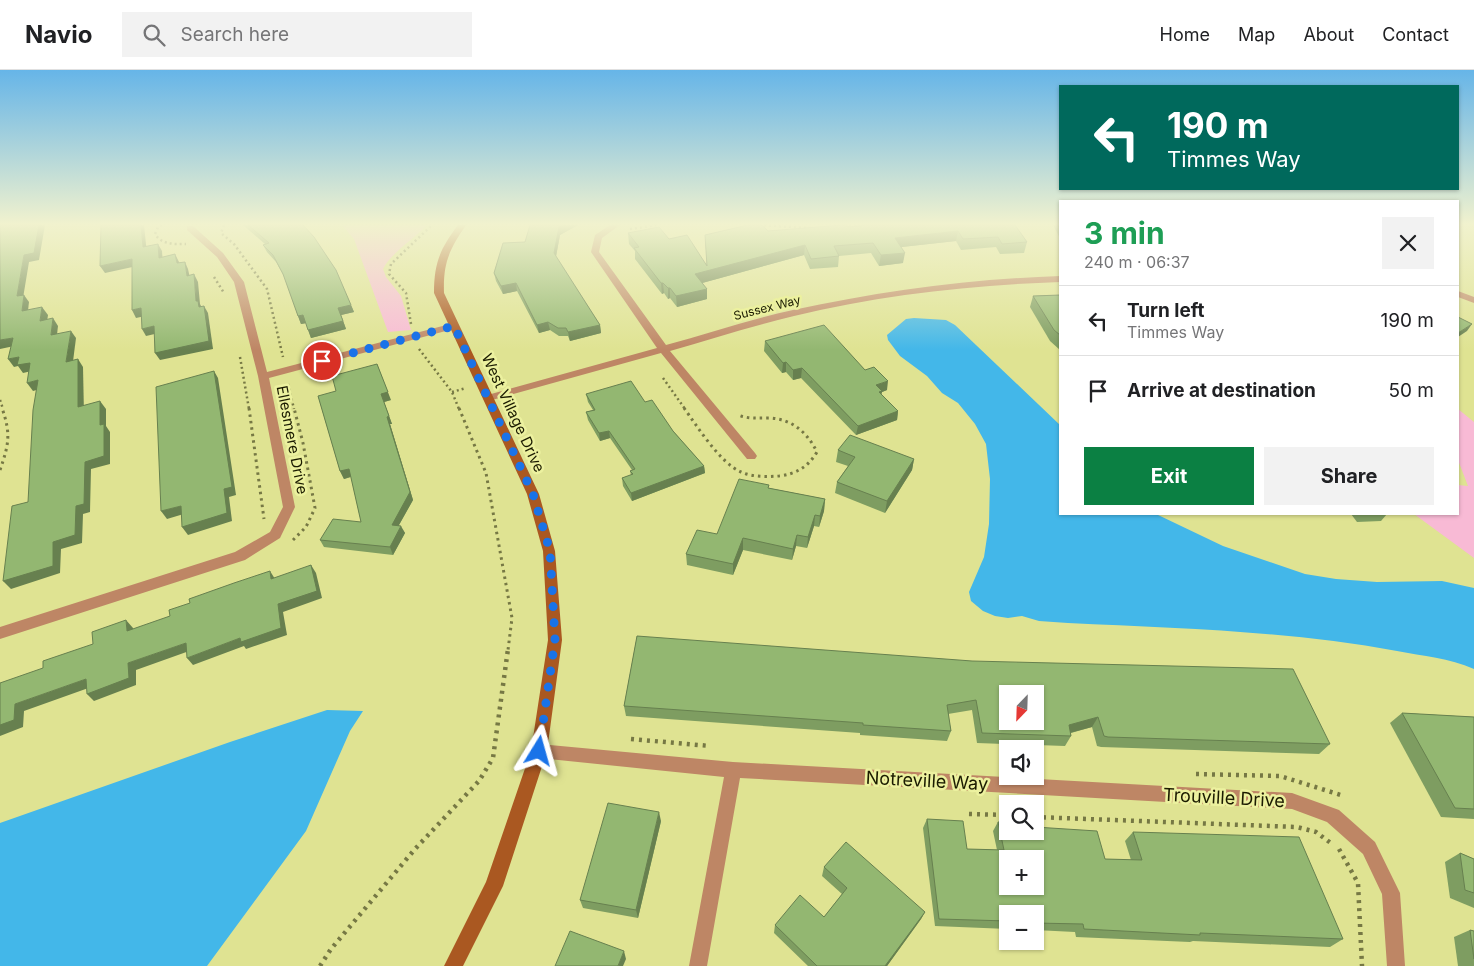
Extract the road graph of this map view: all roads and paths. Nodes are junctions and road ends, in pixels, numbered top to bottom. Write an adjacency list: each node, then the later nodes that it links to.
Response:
1 (228, 267): 16 (street, Ellesmere Drive)
2 (390, 267): 11 (path)
3 (438, 267): 10 (street, West Village Drive)
4 (605, 267): 12 (street)
5 (211, 270): 7 (path)
6 (1059, 279): 12 (street, Sussex Way)
7 (225, 294)
8 (1459, 294): 9 (street)
9 (1474, 300)
10 (454, 326): 11 (street); 17 (street, West Village Drive)
11 (410, 337): 15 (street); 30 (path)
12 (663, 349): 17 (street, Sussex Way); 19 (street)
13 (239, 355): 21 (path)
14 (283, 358): 15 (path)
15 (286, 370): 16 (street); 22 (path)
16 (263, 376): 23 (street, Ellesmere Drive)
17 (488, 398): 24 (street, West Village Drive)
18 (0, 400): 20 (path)
19 (751, 456)
20 (0, 470)
21 (261, 523)
22 (292, 541)
23 (0, 632)
24 (539, 751): 25 (street, Notreville Way); 31 (street, West Village Drive)
25 (733, 770): 26 (street, Notreville Way); 32 (street)
26 (1151, 793): 34 (street, Trouville Drive)
27 (969, 814): 28 (path)
28 (999, 816)
29 (1044, 817): 33 (path)
30 (320, 966)
31 (454, 966)
32 (698, 966)
33 (1362, 966)
34 (1396, 966)

